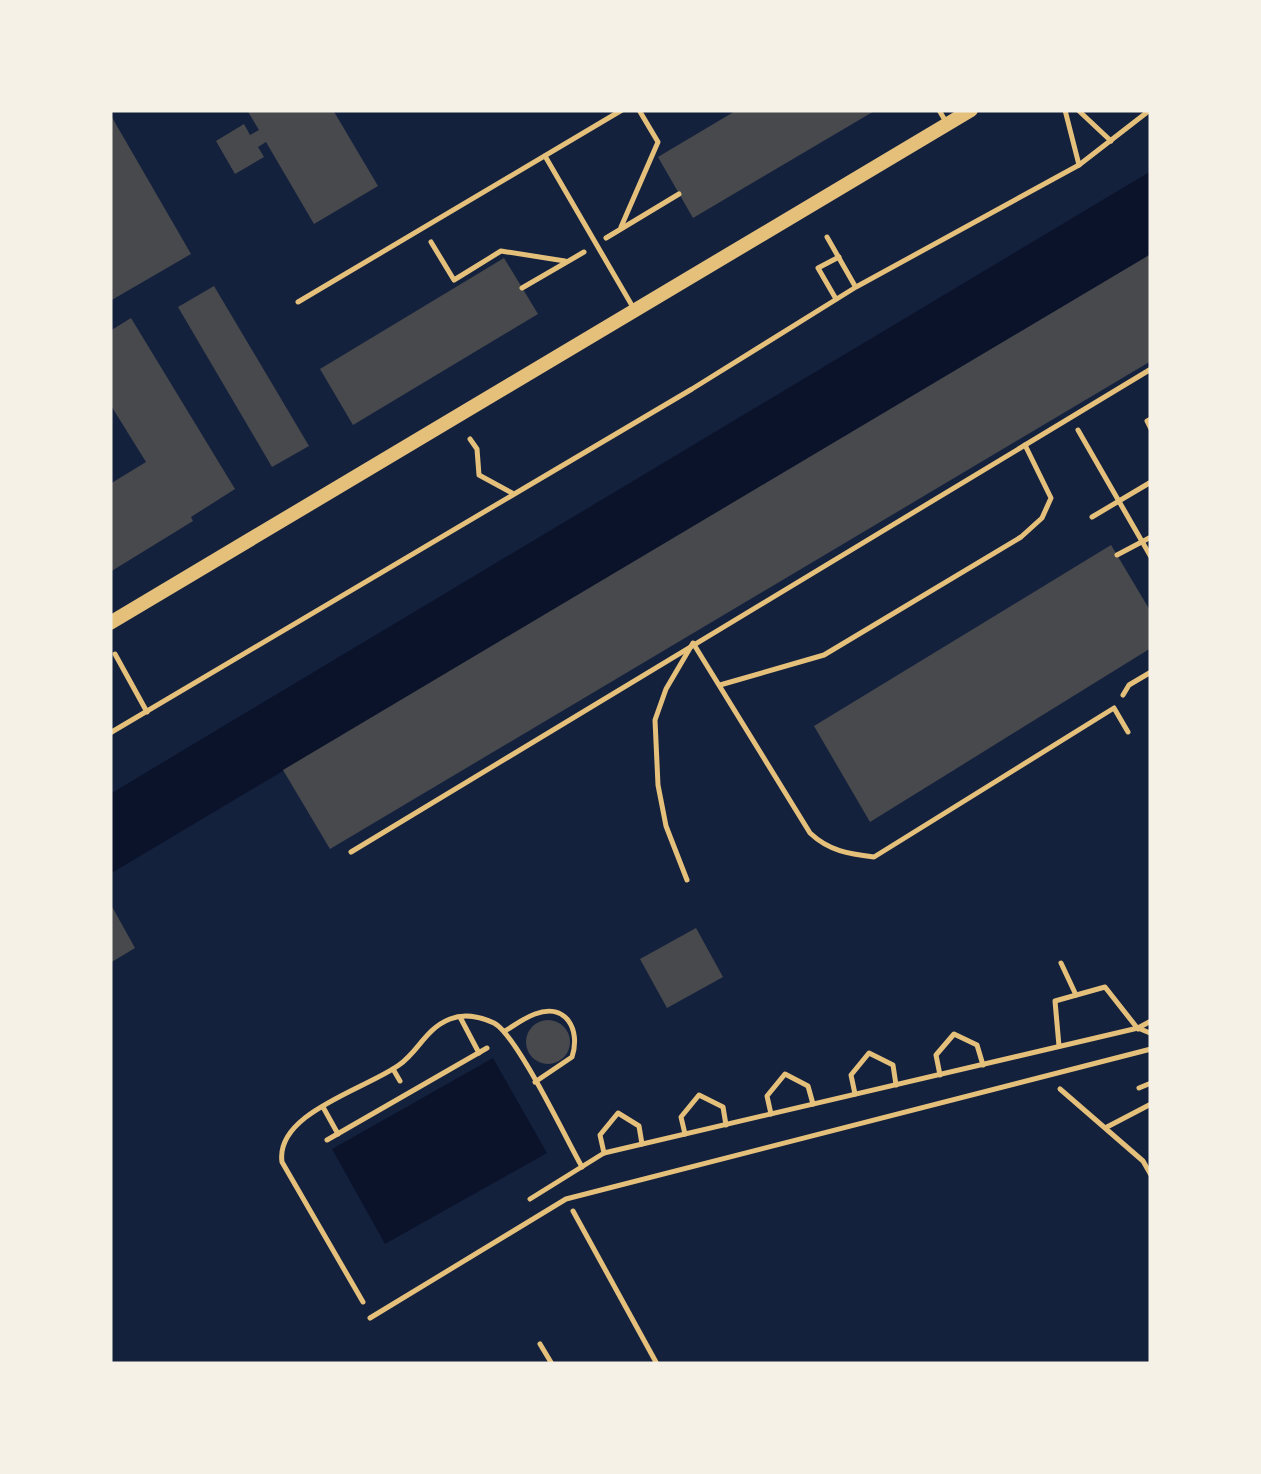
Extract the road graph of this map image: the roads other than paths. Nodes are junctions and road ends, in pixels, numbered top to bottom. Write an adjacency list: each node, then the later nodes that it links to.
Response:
1 (622, 110): 5 (lane)
2 (939, 110): 4 (lane)
3 (971, 110): 4 (street)
4 (947, 124): 7 (street)
5 (545, 156): 6 (lane); 7 (lane)
6 (298, 302)
7 (635, 310): 10 (street)
8 (1151, 369): 9 (lane)
9 (1025, 445): 11 (lane); 12 (lane)
10 (110, 623)
11 (693, 644): 12 (lane); 14 (lane); 15 (lane)
12 (719, 685): 13 (lane)
13 (1128, 732)
14 (352, 852)
15 (687, 880)
16 (1148, 1050): 17 (lane)
17 (370, 1318)

